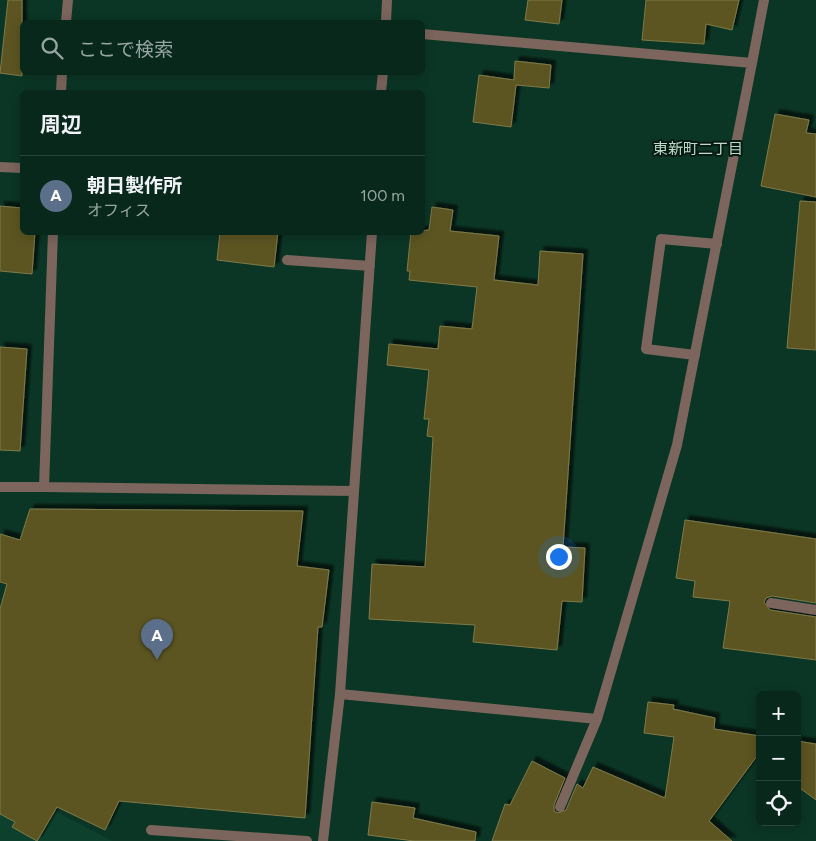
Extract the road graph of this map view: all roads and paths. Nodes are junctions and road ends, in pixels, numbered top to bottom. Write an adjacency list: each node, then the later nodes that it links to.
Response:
1 (68, 0): 4 (street)
2 (388, 0): 5 (street)
3 (764, 0): 7 (street)
4 (66, 20)
5 (386, 20)
6 (425, 34): 7 (street)
7 (752, 63): 16 (street)
8 (62, 75): 10 (street)
9 (382, 75): 11 (street)
10 (61, 90)
11 (381, 90)
12 (0, 167): 13 (street)
13 (20, 168)
14 (53, 235): 21 (street)
15 (372, 235): 18 (street)
16 (717, 244): 19 (street); 19 (street)
17 (287, 260): 18 (street)
18 (370, 266): 22 (street)
19 (695, 355): 26 (street)
20 (0, 487): 21 (street)
21 (44, 487): 22 (street)
22 (354, 491): 25 (street)
23 (771, 603): 24 (street)
24 (816, 610)
25 (340, 694): 26 (street); 30 (street)
26 (598, 719): 27 (street)
27 (560, 807)
28 (151, 830): 29 (street)
29 (307, 841)
30 (323, 841)

